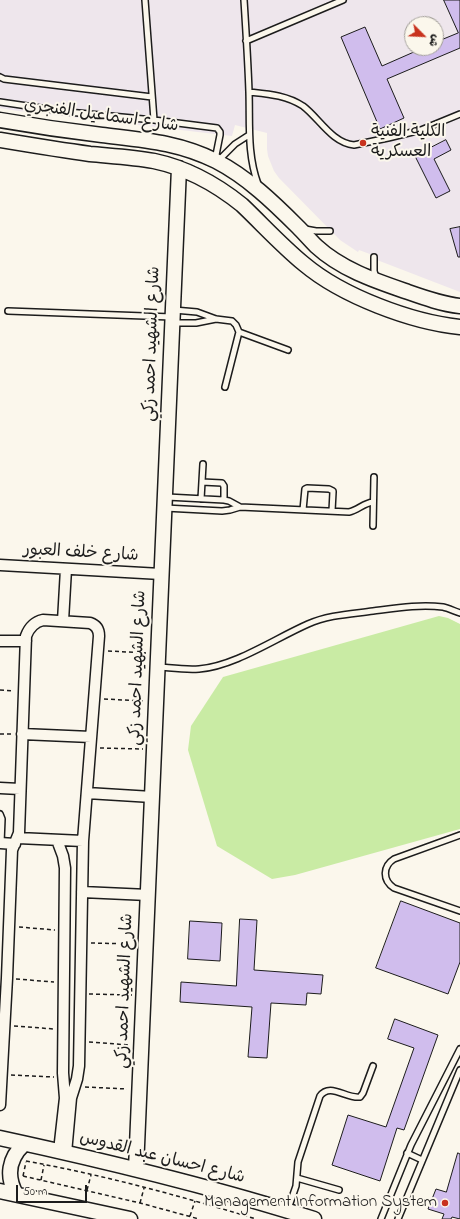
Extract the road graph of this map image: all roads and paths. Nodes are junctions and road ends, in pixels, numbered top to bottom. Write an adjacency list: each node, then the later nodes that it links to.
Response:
1 (145, 0): 7 (lane)
2 (244, 0): 4 (lane)
3 (343, 0): 4 (lane)
4 (246, 41): 6 (lane)
5 (0, 78): 7 (lane)
6 (249, 92): 9 (lane); 12 (lane)
7 (152, 97): 11 (lane)
8 (0, 102): 11 (lane)
9 (460, 114)
10 (0, 120): 14 (street, شارع اسماعيل الفنجري)
11 (154, 120): 14 (lane)
12 (249, 135): 14 (lane); 16 (lane)
13 (0, 140): 15 (street)
14 (216, 161): 16 (street, شارع اسماعيل الفنجري)
15 (179, 168): 23 (street, شارع الشهيد احمد زكي); 25 (street)
16 (261, 191): 17 (street, شارع اسماعيل الفنجري)
17 (297, 226): 18 (lane); 20 (street, شارع اسماعيل الفنجري)
18 (330, 231)
19 (374, 257): 20 (lane)
20 (378, 282): 21 (street, شارع اسماعيل الفنجري)
21 (460, 306)
22 (8, 311): 23 (lane)
23 (172, 317): 24 (lane); 24 (lane); 34 (street, شارع الشهيد احمد زكي)
24 (216, 319): 26 (lane)
25 (460, 327)
26 (239, 332): 27 (lane); 28 (lane)
27 (288, 350)
28 (225, 387)
29 (203, 464): 31 (lane)
30 (374, 477): 35 (lane)
31 (202, 482): 32 (lane); 33 (lane)
32 (201, 499): 33 (lane); 34 (lane)
33 (224, 500): 36 (lane)
34 (164, 502): 36 (lane); 42 (street, شارع الشهيد احمد زكي)
35 (373, 502): 38 (lane); 39 (lane)
36 (240, 507): 37 (lane)
37 (303, 510): 38 (lane); 38 (lane)
38 (332, 511)
39 (373, 526)
40 (0, 566): 41 (street, شارع خلف العبور)
41 (66, 569): 42 (street, شارع خلف العبور); 44 (street)
42 (161, 574): 48 (street, شارع الشهيد احمد زكي)
43 (460, 612): 48 (lane)
44 (63, 621): 46 (street); 47 (street)
45 (0, 641): 46 (street)
46 (26, 641): 50 (street)
47 (98, 651): 48 (path); 51 (street)
48 (158, 660): 52 (street, شارع الشهيد احمد زكي)
49 (0, 690): 50 (path)
50 (24, 692): 54 (street)
51 (94, 698): 52 (path); 55 (street)
52 (156, 702): 57 (street, شارع الشهيد احمد زكي)
53 (0, 734): 54 (path)
54 (22, 734): 55 (street); 59 (street)
55 (91, 737): 56 (street)
56 (90, 748): 57 (path); 60 (street)
57 (154, 750): 61 (street, شارع الشهيد احمد زكي)
58 (0, 788): 59 (street)
59 (20, 789): 65 (street)
60 (87, 793): 61 (street); 66 (street)
61 (152, 797): 69 (street, شارع الشهيد احمد زكي)
62 (0, 814): 67 (lane)
63 (460, 835): 70 (lane)
64 (57, 840): 65 (street); 66 (street); 72 (street)
65 (16, 841): 67 (street); 71 (street)
66 (83, 841): 68 (street)
67 (1, 843)
68 (82, 892): 69 (street); 73 (street)
69 (148, 895): 74 (street, شارع الشهيد احمد زكي)
70 (460, 911)
71 (10, 927): 72 (path); 75 (street)
72 (65, 931): 76 (street)
73 (81, 942): 74 (path); 77 (street)
74 (146, 944): 78 (street, شارع الشهيد احمد زكي)
75 (8, 978): 76 (path); 79 (street)
76 (64, 983): 80 (street)
77 (80, 994): 78 (path); 81 (street)
78 (143, 996): 82 (street, شارع الشهيد احمد زكي)
79 (5, 1026): 80 (path); 86 (street)
80 (64, 1029): 87 (street)
81 (79, 1041): 82 (path); 88 (street)
82 (141, 1046): 89 (street, شارع الشهيد احمد زكي)
83 (460, 1049): 94 (lane)
84 (373, 1066): 101 (lane)
85 (460, 1070): 95 (lane)
86 (2, 1075): 87 (path); 90 (street)
87 (63, 1077): 93 (street)
88 (74, 1086): 89 (path); 93 (street)
89 (139, 1090): 98 (street, شارع الشهيد احمد زكي)
90 (0, 1105)
91 (0, 1138): 92 (street, شارع احسان عبد القدوس)
92 (27, 1144): 93 (street, شارع احسان عبد القدوس); 96 (path); 107 (street)
93 (63, 1152): 98 (street, شارع احسان عبد القدوس)
94 (407, 1153): 95 (lane); 117 (lane)
95 (422, 1160): 118 (lane)
96 (26, 1162): 97 (path); 100 (path)
97 (44, 1165): 99 (path); 102 (path)
98 (136, 1169): 110 (street, شارع احسان عبد القدوس)
99 (91, 1175): 103 (path); 104 (path)
100 (23, 1176): 102 (path); 107 (path)
101 (297, 1178): 105 (lane); 110 (lane)
102 (41, 1180): 104 (path)
103 (144, 1188): 108 (path); 109 (path)
104 (87, 1190): 109 (path)
105 (339, 1190)
106 (0, 1191): 107 (street)
107 (18, 1194): 113 (street)
108 (195, 1201): 111 (path); 112 (path)
109 (140, 1203): 111 (path)
110 (292, 1214): 116 (street, شارع احسان عبد القدوس)
111 (190, 1216): 114 (path)
112 (248, 1218): 115 (path)
113 (130, 1219)
114 (199, 1219)
115 (256, 1219)
116 (314, 1219)
117 (382, 1219)
118 (398, 1219)

